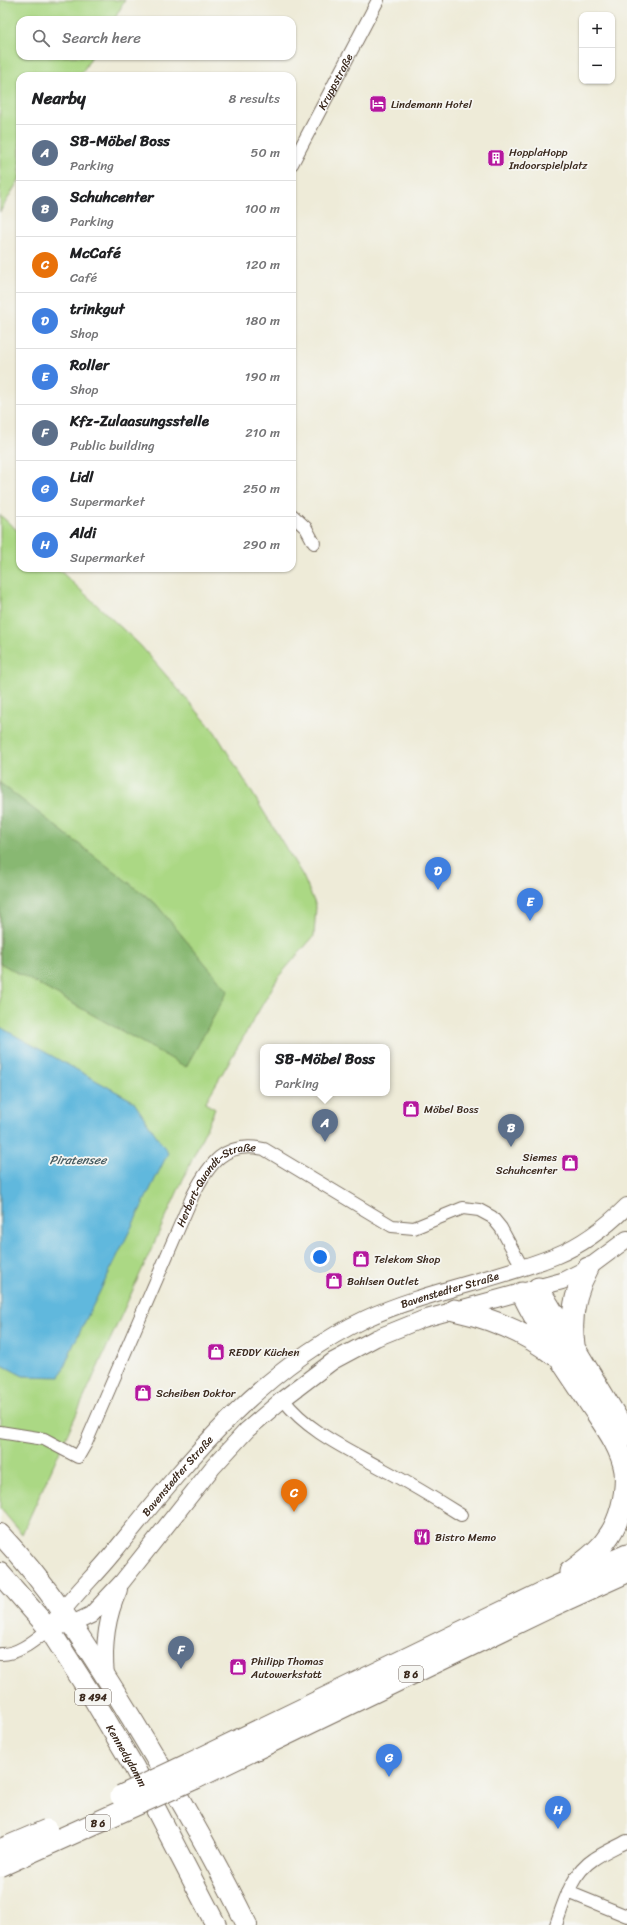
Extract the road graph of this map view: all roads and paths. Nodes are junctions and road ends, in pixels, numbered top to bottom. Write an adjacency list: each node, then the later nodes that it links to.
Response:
1 (378, 0): 2 (street, Kruppstraße)
2 (296, 156)
3 (296, 519): 4 (street)
4 (314, 543)
5 (627, 1206): 7 (street, Bavenstedter Straße)
6 (627, 1239): 8 (street, Bavenstedter Straße)
7 (522, 1267): 9 (street, Herbert-Quandt-Straße); 13 (street, Herbert-Quandt-Straße); 22 (street, Bavenstedter Straße)
8 (588, 1268): 9 (street, Bavenstedter Straße); 11 (highway)
9 (530, 1291): 10 (street, Bavenstedter Straße); 11 (highway)
10 (454, 1310): 11 (highway); 12 (street, Bavenstedter Straße)
11 (568, 1354): 14 (highway); 21 (highway)
12 (283, 1399): 15 (street); 20 (street, Bavenstedter Straße)
13 (0, 1432)
14 (627, 1435)
15 (461, 1515)
16 (0, 1534): 22 (main road, B 494)
17 (627, 1555): 21 (highway, B 6)
18 (627, 1572): 26 (highway, B 6)
19 (0, 1573): 23 (main road, Kennedydamm / B 494)
20 (122, 1582): 22 (street, Bavenstedter Straße); 25 (street)
21 (546, 1591): 26 (highway, B 6)
22 (67, 1616): 23 (street, Bavenstedter Straße); 25 (main road, Kennedydamm / B 494)
23 (49, 1629): 24 (street); 32 (main road, Kennedydamm / B 494)
24 (0, 1654)
25 (106, 1678): 33 (main road, Kennedydamm / B 494)
26 (193, 1771): 28 (highway, B 6, bridge); 29 (highway, B 6, bridge)
27 (627, 1841): 30 (street)
28 (0, 1850)
29 (0, 1866)
30 (568, 1892): 31 (street); 34 (street)
31 (627, 1916)
32 (216, 1925)
33 (247, 1925)
34 (556, 1925)

